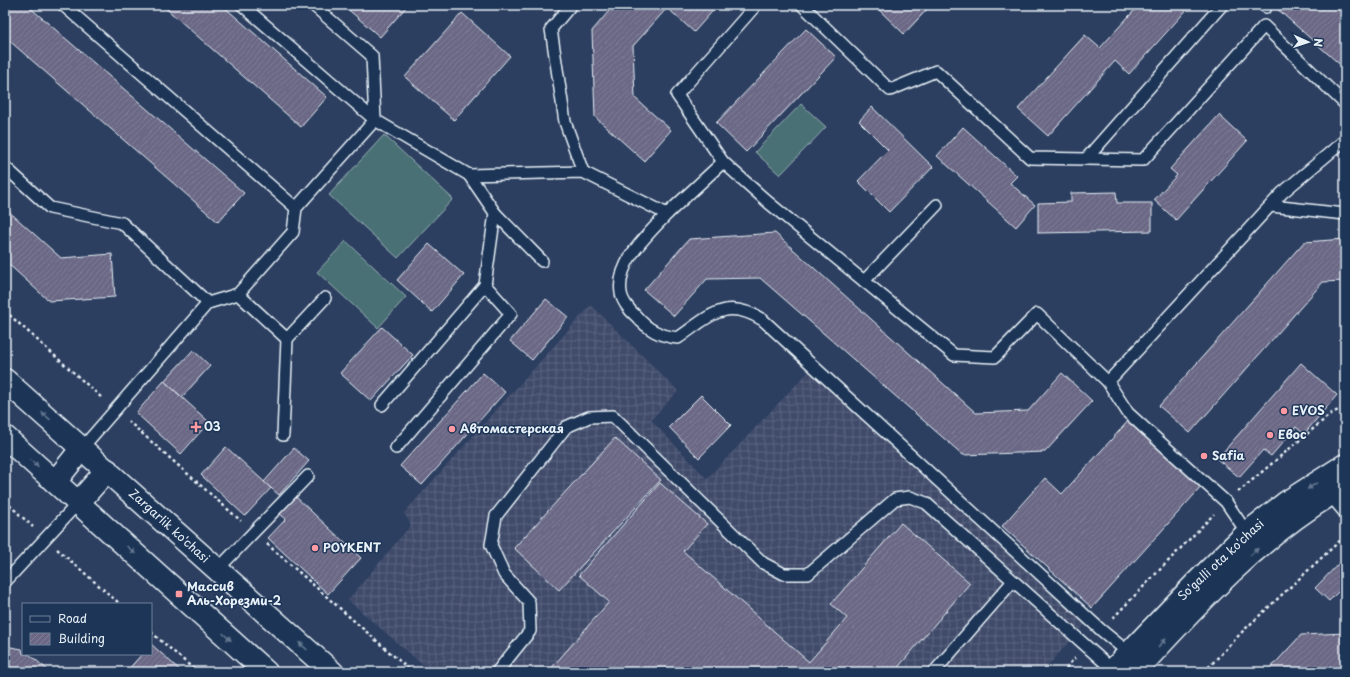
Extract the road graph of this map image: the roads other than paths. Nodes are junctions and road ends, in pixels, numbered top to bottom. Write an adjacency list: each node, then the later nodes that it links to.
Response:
1 (63, 5): 18 (lane)
2 (242, 5): 9 (lane)
3 (313, 5): 9 (lane)
4 (571, 5): 14 (lane)
5 (756, 5): 12 (lane)
6 (802, 5): 11 (lane)
7 (1222, 5): 11 (lane)
8 (1345, 104): 11 (lane)
9 (375, 120): 15 (lane); 18 (lane)
10 (1345, 140): 17 (lane)
11 (1086, 159)
12 (723, 162): 20 (lane); 23 (lane)
13 (5, 168): 27 (lane)
14 (583, 172): 15 (lane); 20 (lane)
15 (469, 175): 19 (lane)
16 (937, 205): 23 (lane)
17 (1270, 206): 21 (lane); 30 (lane)
18 (296, 208): 25 (lane)
19 (495, 213): 22 (lane); 24 (lane)
20 (667, 214): 47 (lane)
21 (1345, 214)
22 (542, 261)
23 (864, 281): 30 (lane)
24 (485, 285): 31 (lane); 35 (lane)
25 (238, 294): 27 (lane); 28 (lane)
26 (325, 298): 28 (lane)
27 (208, 303): 34 (lane)
28 (287, 339): 32 (lane)
29 (5, 380): 34 (main road, Zargarlik ko'chasi, one-way to 29)
30 (1108, 382): 43 (lane)
31 (382, 405)
32 (283, 435)
33 (5, 437): 39 (main road, one-way to 39)
34 (82, 448): 37 (main road, Zargarlik ko'chasi); 39 (main road)
35 (396, 448)
36 (1345, 465): 43 (main road, So'galli ota ko'chasi, one-way to 43)
37 (107, 470): 41 (main road); 44 (main road, Zargarlik ko'chasi)
38 (308, 476): 44 (lane)
39 (55, 482): 41 (main road)
40 (1338, 491): 42 (lane); 47 (main road, So'galli ota ko'chasi, one-way to 40)
41 (78, 503): 46 (lane); 49 (main road, one-way to 49)
42 (1345, 513)
43 (1247, 533): 47 (main road, So'galli ota ko'chasi)
44 (217, 570): 50 (main road, Zargarlik ko'chasi, one-way to 44)
45 (1013, 581): 48 (lane); 51 (lane); 52 (lane)
46 (5, 582)
47 (1132, 663): 48 (main road, So'galli ota ko'chasi)
48 (1112, 671)
49 (266, 672)
50 (332, 672)
51 (497, 672)
52 (934, 672)

